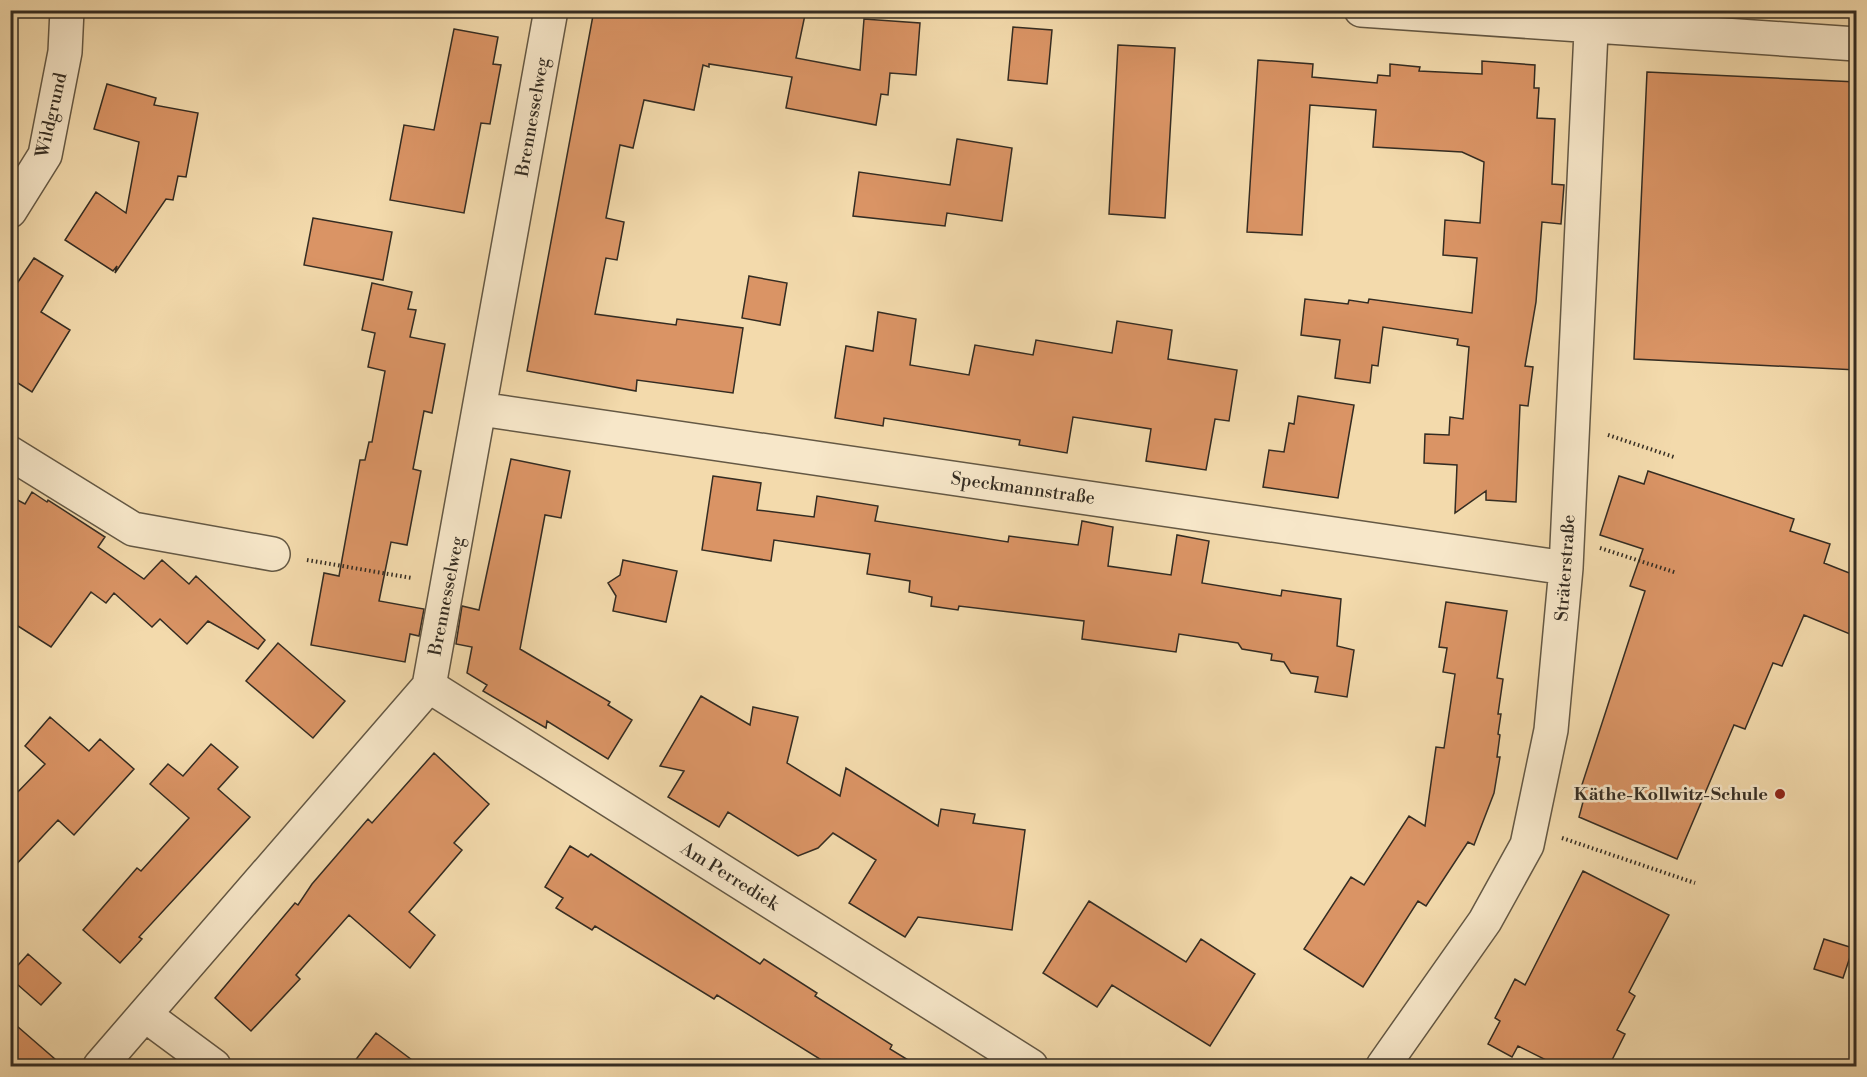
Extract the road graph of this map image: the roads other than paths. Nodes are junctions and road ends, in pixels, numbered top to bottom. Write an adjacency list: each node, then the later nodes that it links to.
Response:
1 (67, 10): 7 (street, Wildgrund)
2 (551, 10): 8 (street, Brennesselweg)
3 (1360, 10): 4 (street)
4 (1437, 13): 5 (street)
5 (1592, 18): 6 (street); 10 (street, Sträterstraße)
6 (1857, 44)
7 (10, 211)
8 (480, 409): 10 (street, Speckmannstraße); 12 (street, Brennesselweg)
9 (10, 453): 11 (street)
10 (1567, 552): 17 (street, Sträterstraße)
11 (273, 554)
12 (429, 686): 13 (street); 16 (street, Am Perrediek)
13 (145, 1015): 14 (street); 15 (street)
14 (100, 1066)
15 (213, 1066)
16 (1031, 1066)
17 (1383, 1066)

